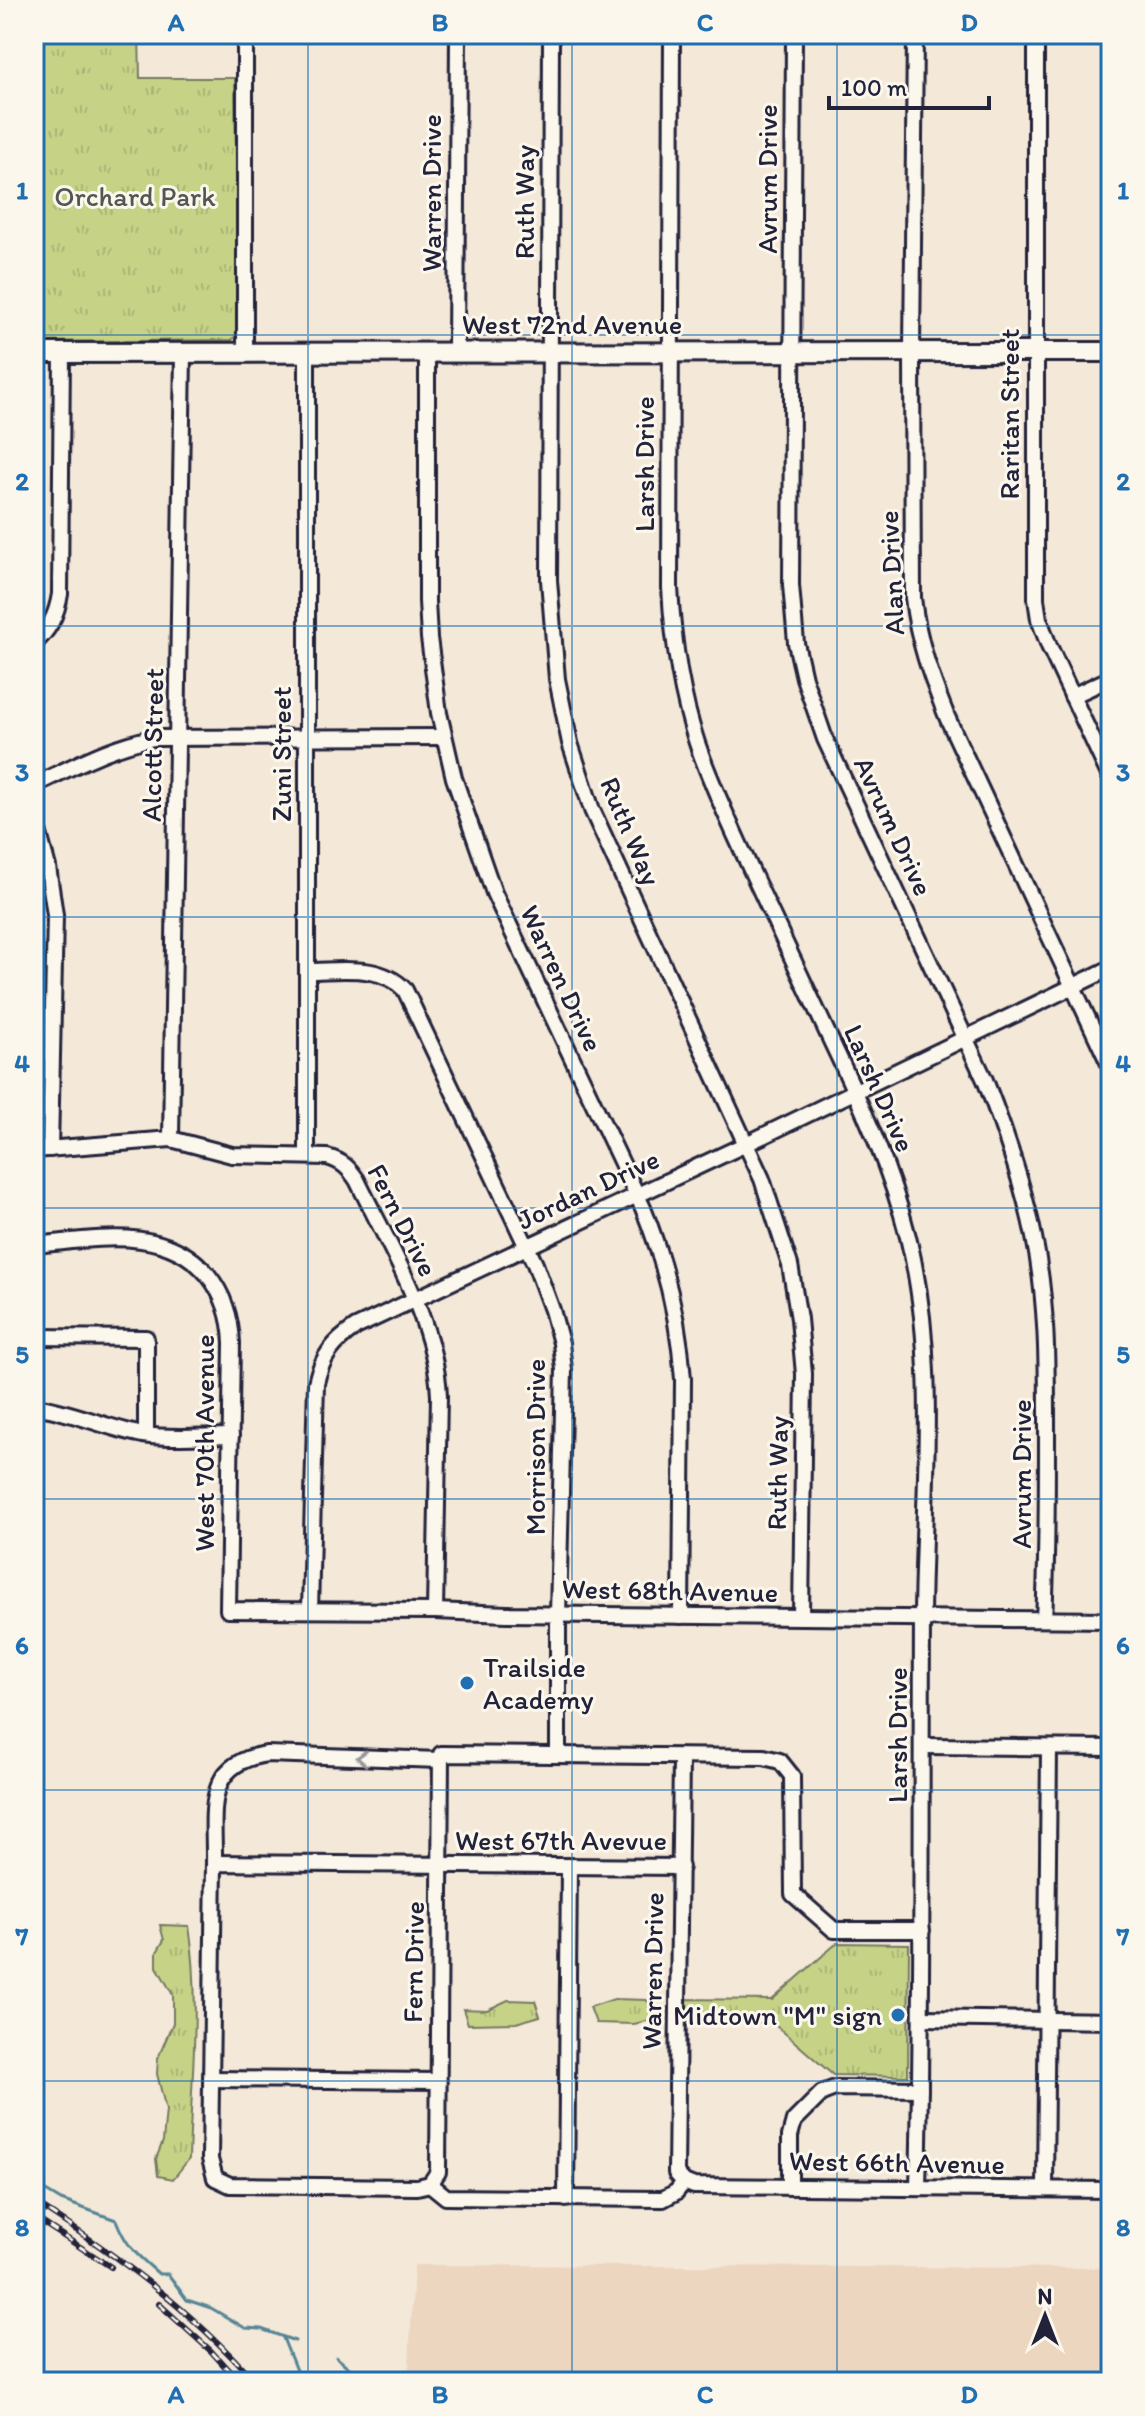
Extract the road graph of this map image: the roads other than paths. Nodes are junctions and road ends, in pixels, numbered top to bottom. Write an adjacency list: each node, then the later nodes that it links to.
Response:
1 (245, 34): 19 (street)
2 (458, 34): 9 (street, Warren Drive)
3 (551, 34): 10 (street, Ruth Way)
4 (672, 34): 11 (street, Larsh Drive)
5 (794, 34): 12 (street, Avrum Drive)
6 (915, 34): 13 (street, Alan Drive)
7 (1036, 34): 14 (street, Raritan Street)
8 (427, 352): 9 (main road, West 72nd Avenue); 20 (main road, West 72nd Avenue); 25 (street, Warren Drive)
9 (456, 352): 10 (main road, West 72nd Avenue)
10 (549, 352): 11 (main road, West 72nd Avenue); 37 (street, Ruth Way)
11 (670, 352): 12 (main road, West 72nd Avenue); 35 (street, Larsh Drive)
12 (792, 352): 13 (main road, West 72nd Avenue); 33 (street, Avrum Drive)
13 (912, 352): 14 (main road, West 72nd Avenue); 32 (street, Alan Drive)
14 (1035, 352): 15 (main road, West 72nd Avenue); 23 (street, Raritan Street)
15 (1111, 352)
16 (34, 353): 17 (main road, West 72nd Avenue)
17 (62, 353): 18 (main road, West 72nd Avenue); 21 (street)
18 (183, 353): 19 (main road, West 72nd Avenue); 24 (street, Alcott Street)
19 (245, 353): 20 (main road, West 72nd Avenue)
20 (307, 353): 26 (street, Zuni Street)
21 (34, 643)
22 (1111, 678): 23 (street)
23 (1072, 696): 27 (street, Raritan Street)
24 (178, 737): 26 (street); 28 (street); 36 (street, Alcott Street)
25 (444, 737): 26 (street); 41 (street, Warren Drive)
26 (307, 738): 31 (street, Zuni Street)
27 (1111, 779)
28 (34, 785)
29 (34, 815): 38 (street)
30 (1111, 968): 32 (street, Jordan Drive)
31 (307, 971): 40 (street, Zuni Street); 43 (street, Morrison Drive)
32 (1075, 987): 33 (street, Jordan Drive); 34 (street, Alan Drive)
33 (966, 1038): 35 (street, Jordan Drive); 56 (street, Avrum Drive)
34 (1111, 1068)
35 (855, 1091): 37 (street, Jordan Drive); 55 (street, Larsh Drive)
36 (171, 1139): 38 (street, Fern Drive); 40 (street, Fern Drive)
37 (746, 1144): 41 (street, Jordan Drive); 54 (street, Ruth Way)
38 (50, 1149): 39 (street, Fern Drive)
39 (34, 1150)
40 (307, 1156): 44 (street, Fern Drive)
41 (636, 1195): 43 (street, Jordan Drive); 53 (street, Warren Drive)
42 (34, 1245): 48 (street, West 70th Avenue)
43 (526, 1247): 44 (street, Jordan Drive); 52 (street, Morrison Drive)
44 (415, 1300): 50 (street, Jordan Drive); 51 (street, Fern Drive)
45 (34, 1337): 47 (street)
46 (34, 1406): 47 (street)
47 (146, 1435): 48 (street)
48 (231, 1436): 49 (street, West 70th Avenue)
49 (228, 1610): 50 (street, West 68th Avenue)
50 (310, 1610): 51 (street, West 68th Avenue)
51 (435, 1611): 52 (street, West 68th Avenue)
52 (558, 1615): 53 (street, West 68th Avenue); 61 (street, Morrison Drive)
53 (681, 1616): 54 (street, West 68th Avenue)
54 (801, 1617): 55 (street, West 68th Avenue)
55 (922, 1618): 56 (street, West 68th Avenue); 58 (street, Larsh Drive)
56 (1044, 1619): 57 (street, West 68th Avenue)
57 (1111, 1620)
58 (923, 1746): 59 (street); 68 (street, Larsh Drive)
59 (1049, 1748): 60 (street); 70 (street)
60 (1111, 1748)
61 (558, 1755): 62 (street); 63 (street)
62 (440, 1757): 64 (street, one-way to 64); 65 (street, Fern Drive)
63 (681, 1758): 67 (street, Warren Drive); 68 (street)
64 (214, 1863): 65 (street, West 67th Avevue); 72 (street)
65 (440, 1866): 66 (street, West 67th Avevue); 73 (street, Fern Drive)
66 (569, 1867): 67 (street, West 67th Avevue); 81 (street)
67 (681, 1867): 76 (street, Warren Drive)
68 (922, 1930): 69 (street, Larsh Drive)
69 (922, 2018): 70 (street); 74 (street, Larsh Drive)
70 (1047, 2020): 71 (street); 79 (street)
71 (1111, 2021)
72 (211, 2079): 73 (street); 75 (street)
73 (438, 2081): 75 (street, Fern Drive)
74 (920, 2089): 77 (street); 78 (street, Larsh Drive)
75 (434, 2178): 81 (street)
76 (684, 2182): 77 (street, West 66th Avenue); 81 (street)
77 (790, 2187): 78 (street, West 66th Avenue)
78 (918, 2188): 79 (street, West 66th Avenue)
79 (1045, 2189): 80 (street, West 66th Avenue)
80 (1111, 2190)
81 (566, 2199)

